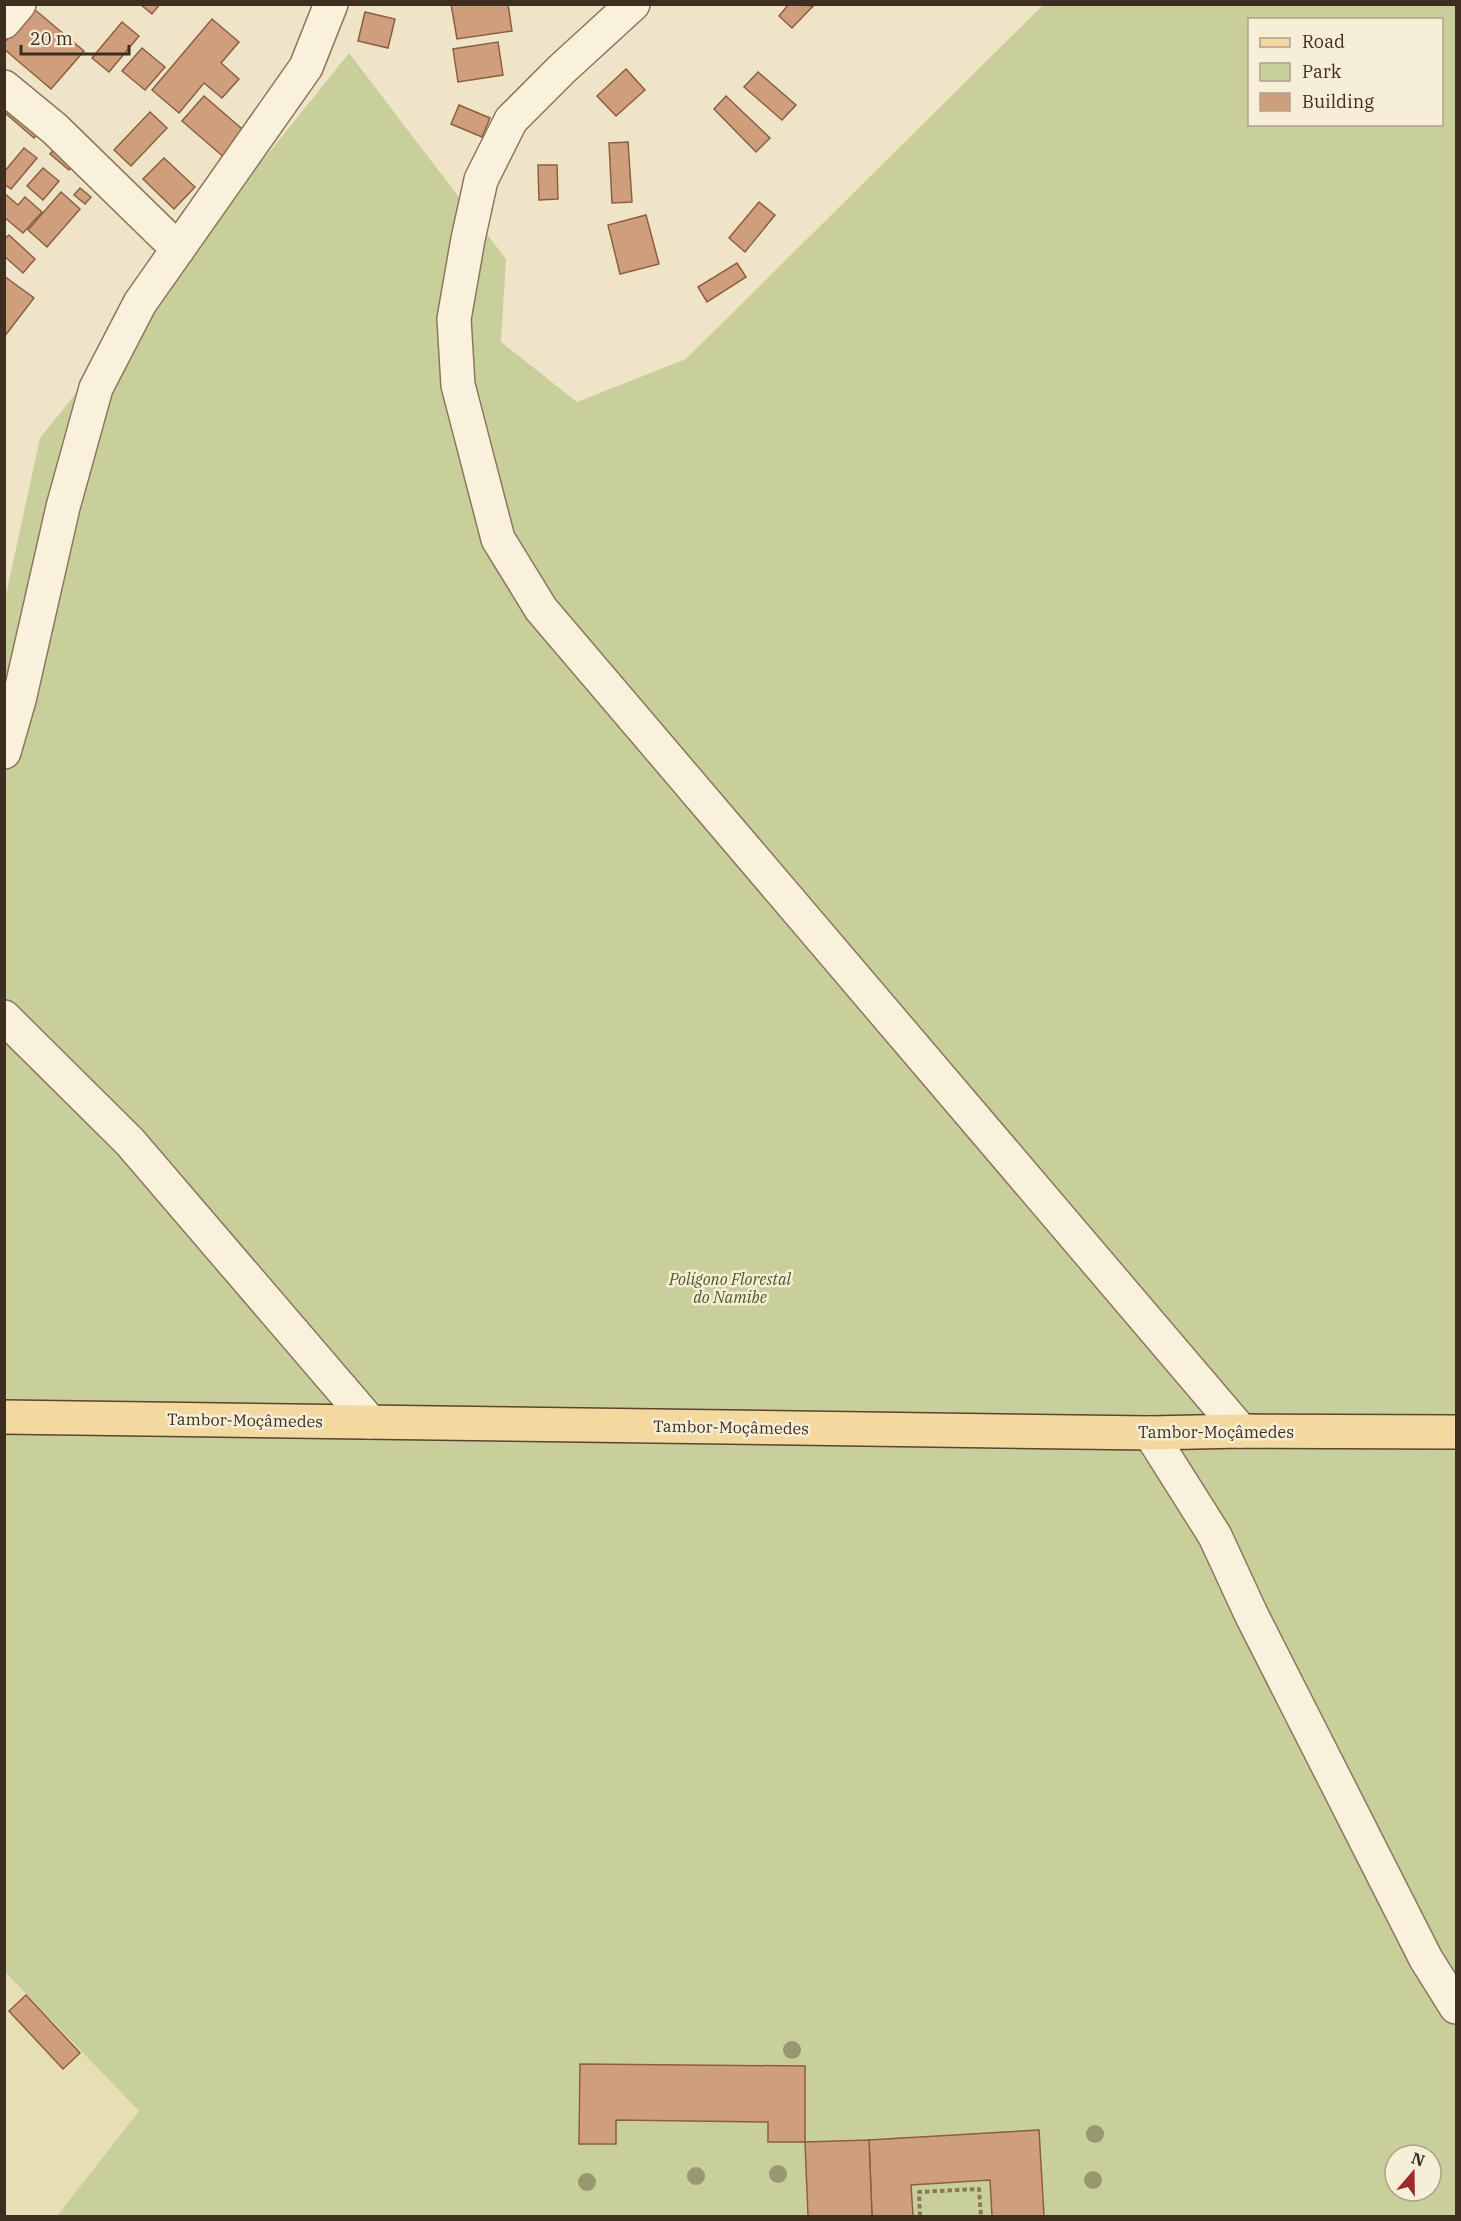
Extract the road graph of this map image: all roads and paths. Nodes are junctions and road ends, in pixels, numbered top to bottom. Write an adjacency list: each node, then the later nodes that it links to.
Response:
1 (19, 4): 4 (street)
2 (331, 4): 6 (street)
3 (633, 4): 11 (street)
4 (4, 22)
5 (4, 87): 6 (street)
6 (178, 249): 7 (street)
7 (4, 752)
8 (4, 1017): 10 (street)
9 (4, 1417): 10 (main road, Tambor-Moçâmedes)
10 (370, 1422): 13 (main road, Tambor-Moçâmedes)
11 (1241, 1431): 12 (main road, Tambor-Moçâmedes); 13 (main road, Tambor-Moçâmedes)
12 (1456, 1432)
13 (1150, 1433): 14 (street)
14 (1456, 2007)
15 (920, 2217): 16 (path)
16 (981, 2217)

